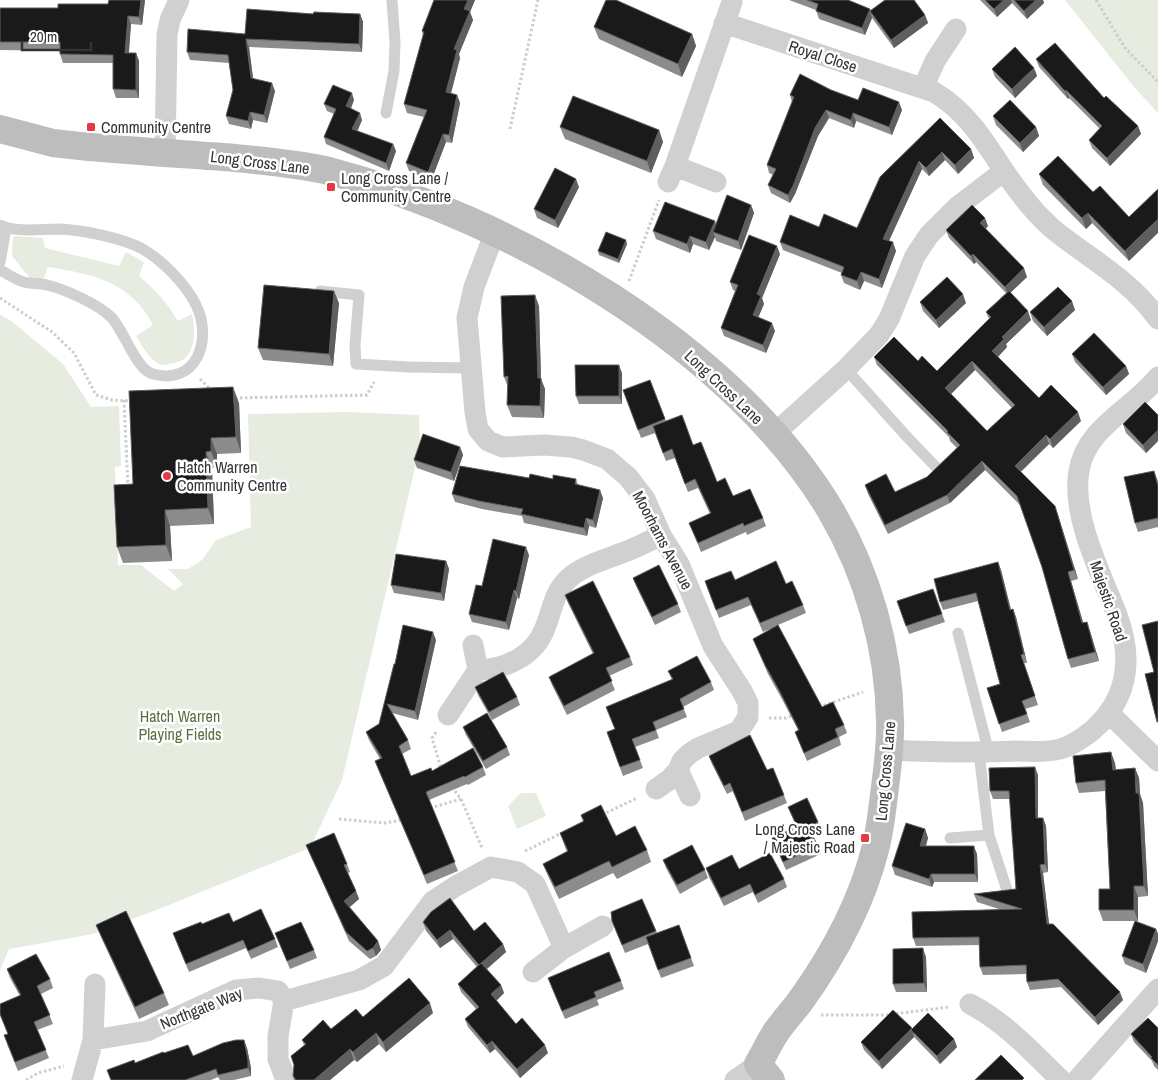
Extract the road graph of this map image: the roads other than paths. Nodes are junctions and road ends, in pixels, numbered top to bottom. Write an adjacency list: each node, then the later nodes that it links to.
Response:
1 (179, 0): 9 (street)
2 (392, 0): 7 (lane)
3 (732, 2): 4 (street)
4 (724, 23): 6 (street, Royal Close); 11 (street)
5 (956, 29): 6 (street)
6 (923, 88): 10 (street, Royal Close)
7 (386, 113)
8 (0, 129): 9 (street, Long Cross Lane)
9 (166, 153): 13 (street, Long Cross Lane)
10 (1004, 171): 17 (street); 19 (street)
11 (716, 182)
12 (3, 226): 14 (lane); 15 (lane)
13 (496, 232): 18 (street, Moorhams Avenue); 21 (street, Long Cross Lane)
14 (0, 262)
15 (0, 270)
16 (312, 290): 18 (lane)
17 (1158, 319)
18 (471, 368): 23 (street, Moorhams Avenue)
19 (846, 369): 21 (street); 22 (lane)
20 (1158, 377): 27 (street, Majestic Road)
21 (774, 434): 29 (street, Long Cross Lane)
22 (935, 466)
23 (661, 535): 26 (street); 32 (street, Moorhams Avenue)
24 (958, 633): 30 (lane)
25 (473, 645): 26 (street)
26 (478, 670): 28 (street)
27 (1109, 713): 30 (street, Majestic Road); 31 (street)
28 (448, 715)
29 (890, 750): 30 (street, Majestic Road); 46 (street, Long Cross Lane)
30 (984, 753): 35 (lane)
31 (1158, 760)
32 (678, 770): 33 (street); 34 (street)
33 (656, 789)
34 (690, 796)
35 (989, 835): 36 (lane); 37 (lane)
36 (950, 838)
37 (1007, 890)
38 (603, 926): 39 (street)
39 (564, 948): 40 (street); 43 (street)
40 (533, 972)
41 (95, 984): 45 (street)
42 (1158, 989): 51 (street)
43 (284, 1001): 45 (street, Northgate Way); 48 (street)
44 (970, 1004): 50 (street)
45 (91, 1050): 47 (street)
46 (765, 1072): 49 (street, Long Cross Lane)
47 (82, 1080)
48 (286, 1080)
49 (735, 1080)
50 (1061, 1080)
51 (1077, 1080)

